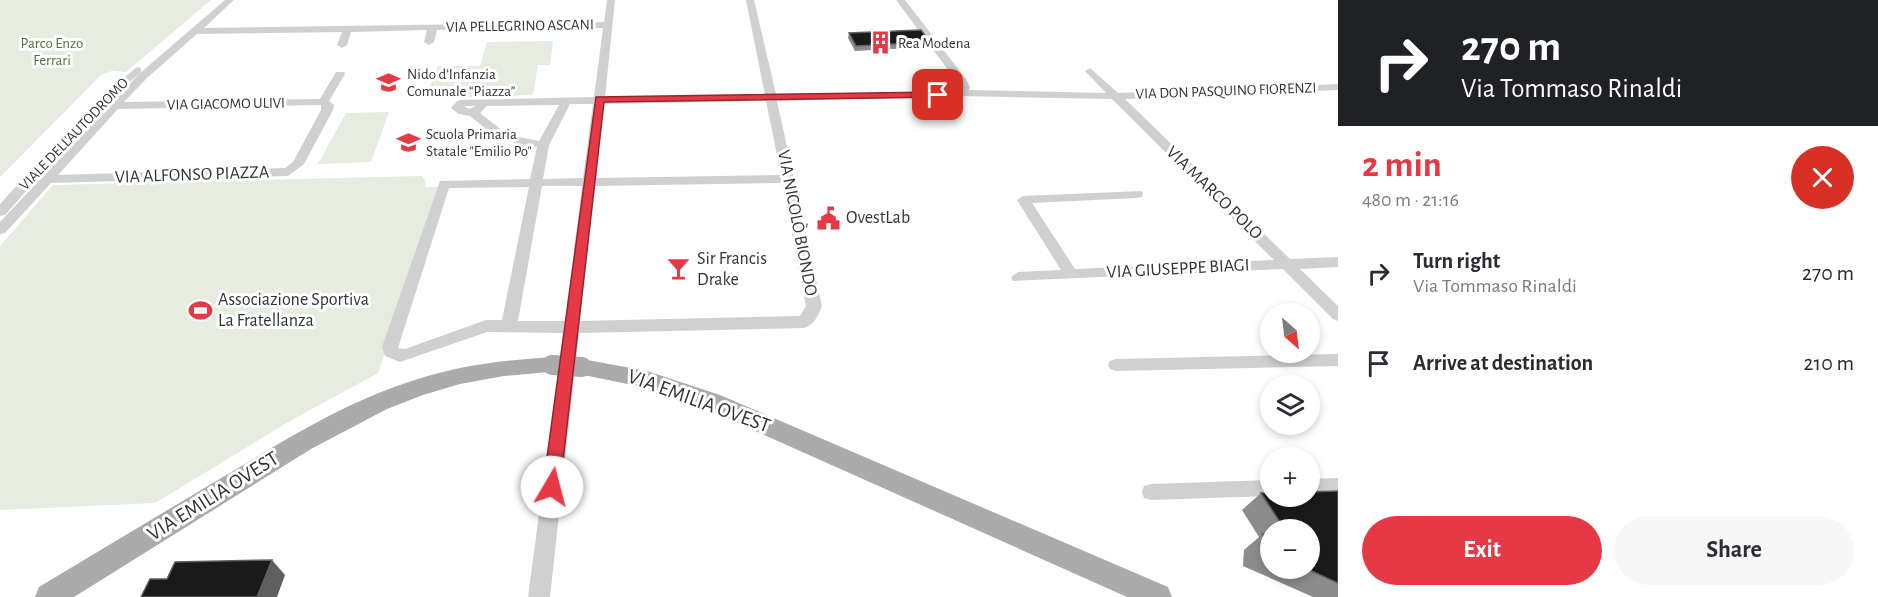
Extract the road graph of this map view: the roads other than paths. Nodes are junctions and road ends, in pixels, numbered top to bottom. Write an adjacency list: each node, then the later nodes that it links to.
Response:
1 (220, 0): 2 (street); 15 (street, VIALE DELL'AUTODROMO)
2 (225, 0)
3 (230, 0): 10 (street, VIALE DELL'AUTODROMO)
4 (611, 0): 7 (street)
5 (750, 0): 20 (street, VIA NICOLÒ BIONDO)
6 (900, 0): 18 (street)
7 (608, 25): 8 (street, VIA PELLEGRINO ASCANI); 21 (street)
8 (433, 26): 9 (street, VIA PELLEGRINO ASCANI); 11 (street, VIA PELLEGRINO ASCANI)
9 (348, 28): 10 (street, VIA PELLEGRINO ASCANI); 12 (street)
10 (195, 31): 16 (street, VIALE DELL'AUTODROMO)
11 (429, 42)
12 (342, 45)
13 (1090, 71): 19 (street, VIA MARCO POLO)
14 (340, 74): 23 (street)
15 (129, 76): 16 (street); 24 (street, VIALE DELL'AUTODROMO)
16 (143, 76): 25 (street, VIALE DELL'AUTODROMO)
17 (1338, 87): 19 (street, VIA DON PASQUINO FIORENZI)
18 (958, 93): 19 (street, VIA DON PASQUINO FIORENZI); 20 (street, VIA DON PASQUINO FIORENZI)
19 (1115, 96): 37 (street, VIA MARCO POLO)
20 (771, 97): 21 (street, VIA DON PASQUINO FIORENZI); 28 (street, VIA NICOLÒ BIONDO)
21 (600, 99): 22 (street, VIA DON PASQUINO FIORENZI); 29 (street)
22 (567, 100): 26 (street); 26 (street, VIA DON PASQUINO FIORENZI)
23 (323, 102): 25 (street, VIA GIACOMO ULIVI); 27 (street, VIA ALFONSO PIAZZA)
24 (96, 106): 25 (street, VIA GIACOMO ULIVI); 32 (street, VIALE DELL'AUTODROMO)
25 (115, 106): 27 (street, VIALE DELL'AUTODROMO)
26 (543, 145): 30 (street)
27 (46, 179): 33 (street, VIALE DELL'AUTODROMO)
28 (788, 179): 29 (street); 42 (street, VIA NICOLÒ BIONDO)
29 (590, 180): 30 (street); 42 (street)
30 (537, 182): 41 (street); 41 (street)
31 (1137, 194): 38 (street)
32 (11, 200): 33 (street, VIALE DELL'AUTODROMO); 34 (street, VIALE DELL'AUTODROMO)
33 (28, 200): 35 (street, VIALE DELL'AUTODROMO)
34 (0, 212)
35 (0, 230)
36 (1338, 262): 37 (street, VIA GIUSEPPE BIAGI)
37 (1286, 264): 38 (street, VIA GIUSEPPE BIAGI); 40 (street, VIA MARCO POLO)
38 (1071, 274): 39 (street, VIA GIUSEPPE BIAGI)
39 (1018, 277)
40 (1338, 315)
41 (509, 326): 42 (street)
42 (573, 327): 50 (street)
43 (1338, 360): 44 (street)
44 (1116, 365)
45 (1338, 486): 46 (street)
46 (1320, 487)
47 (1260, 488): 48 (street)
48 (1152, 492)
49 (49, 597): 51 (main road, VIA EMILIA OVEST, bridge)
50 (539, 597)
51 (1158, 597)

